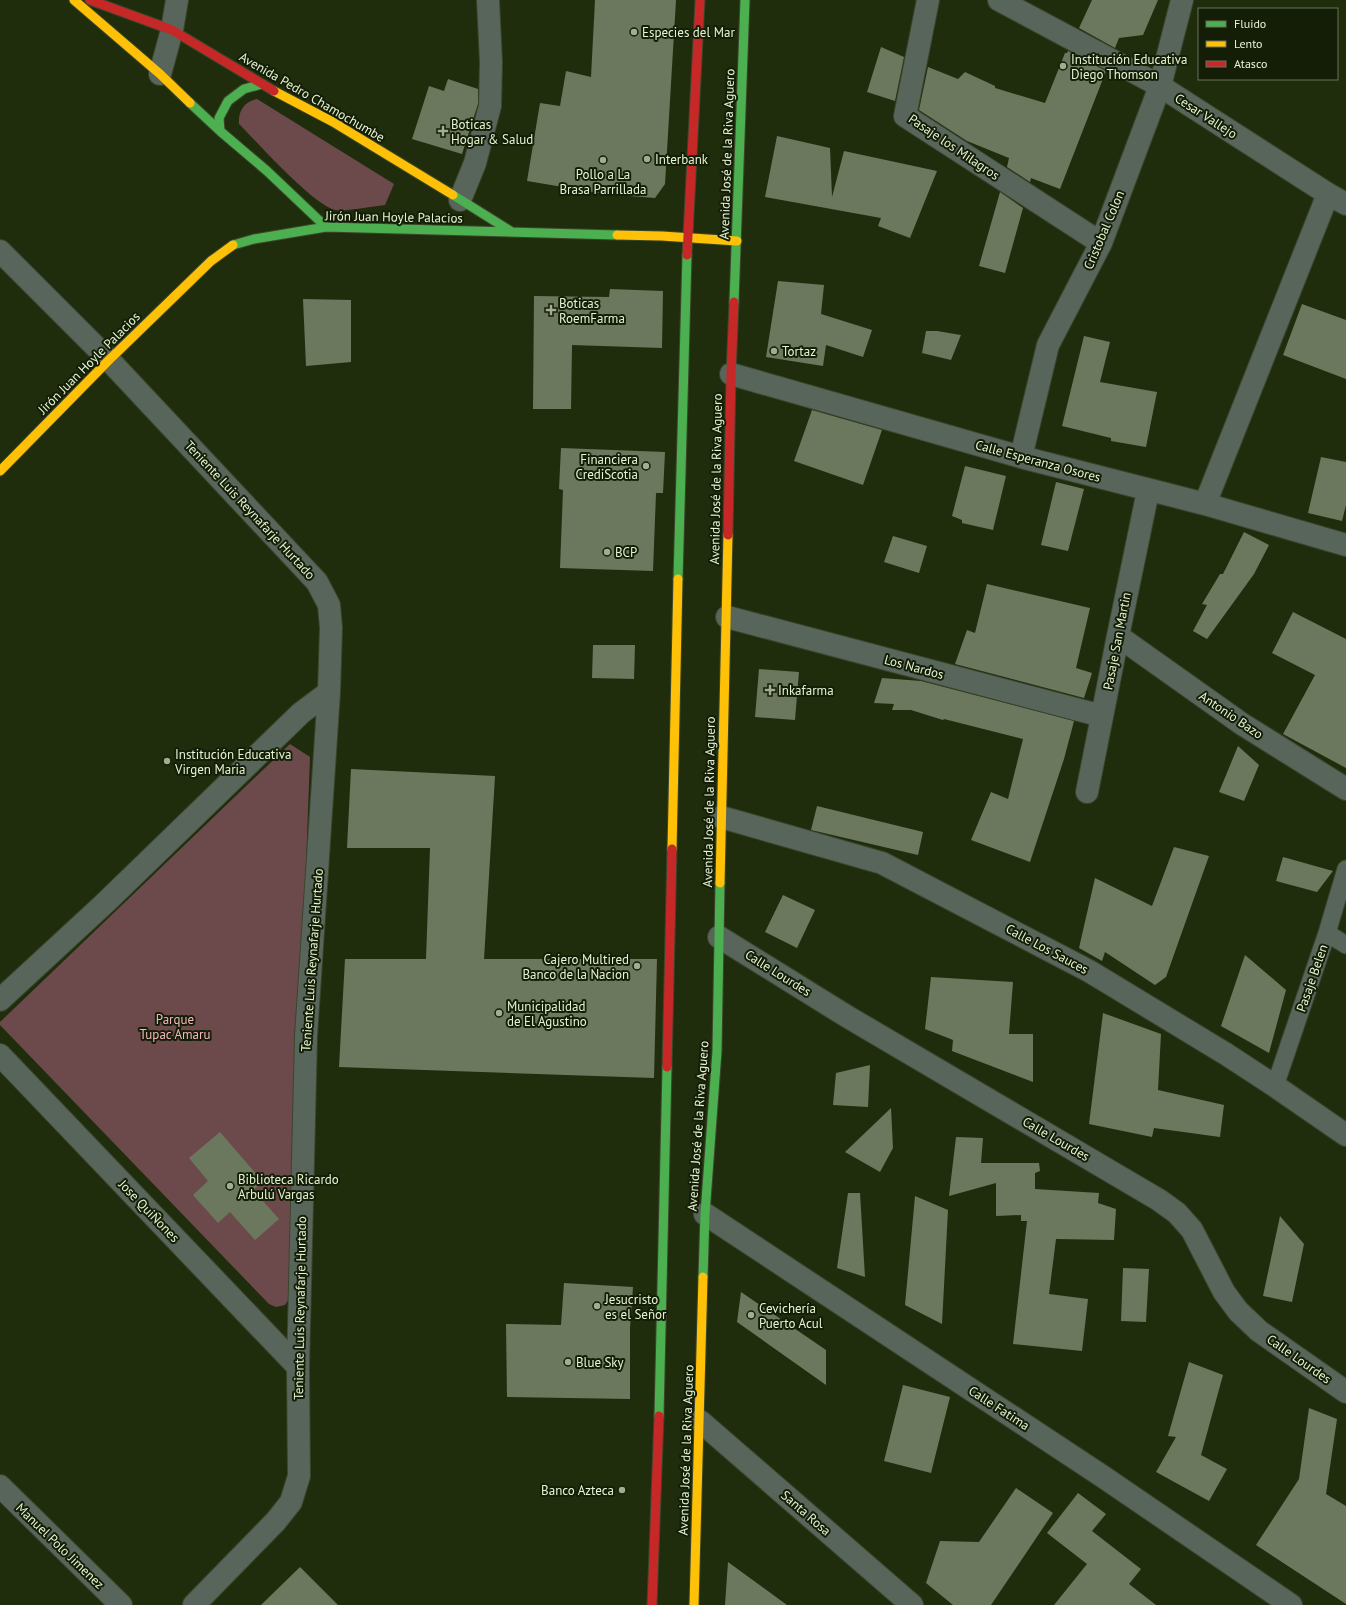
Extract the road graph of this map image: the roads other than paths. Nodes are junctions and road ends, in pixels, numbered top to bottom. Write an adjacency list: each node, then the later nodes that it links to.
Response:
1 (74, 0): 11 (main road)
2 (90, 0): 10 (main road, Avenida Pedro Chamochumbe)
3 (177, 0): 10 (street)
4 (488, 0): 16 (street)
5 (700, 0): 19 (main road)
6 (745, 0): 20 (main road, Avenida José de la Riva Aguero)
7 (928, 0): 21 (street, Pasaje los Milagros)
8 (999, 0): 13 (street, Cesar Vallejo)
9 (1182, 0): 13 (street, Cristobal Colon)
10 (172, 30): 11 (street); 12 (main road, Avenida Pedro Chamochumbe)
11 (160, 74): 14 (main road)
12 (262, 84): 14 (main road); 16 (main road, Avenida Pedro Chamochumbe)
13 (1160, 86): 15 (street, Cesar Vallejo); 21 (street, Cristobal Colon)
14 (220, 131): 17 (main road)
15 (1337, 199): 28 (street)
16 (460, 200): 18 (main road, Avenida Pedro Chamochumbe)
17 (326, 227): 18 (main road, Jirón Juan Hoyle Palacios); 23 (main road, Jirón Juan Hoyle Palacios)
18 (513, 233): 19 (main road, Jirón Juan Hoyle Palacios)
19 (687, 238): 20 (main road, Jirón Juan Hoyle Palacios); 52 (main road)
20 (737, 241): 24 (main road, Avenida José de la Riva Aguero)
21 (1101, 243): 25 (street, Cristobal Colon)
22 (0, 251): 23 (street, Teniente Luis Reynafarje Hurtado)
23 (109, 360): 26 (main road, Jirón Juan Hoyle Palacios); 32 (street, Teniente Luis Reynafarje Hurtado)
24 (731, 374): 25 (street, Calle Esperanza Osores); 30 (main road, Avenida José de la Riva Aguero)
25 (1021, 457): 27 (street, Calle Esperanza Osores)
26 (0, 471)
27 (1148, 490): 28 (street, Calle Esperanza Osores); 31 (street, Pasaje San Martin)
28 (1205, 504): 29 (street, Calle Esperanza Osores)
29 (1346, 545)
30 (727, 617): 33 (street, Los Nardos); 36 (main road, Avenida José de la Riva Aguero)
31 (1118, 636): 33 (street, Pasaje San Martin); 34 (street, Antonio Bazo)
32 (329, 692): 41 (street); 46 (street, Teniente Luis Reynafarje Hurtado)
33 (1102, 716): 35 (street, Pasaje San Martin)
34 (1346, 789)
35 (1087, 792)
36 (721, 817): 39 (main road, Avenida José de la Riva Aguero); 43 (street, Calle Los Sauces)
37 (1346, 869): 38 (lane, Pasaje Belen)
38 (1327, 933): 40 (lane); 43 (lane, Pasaje Belen)
39 (719, 936): 45 (main road, Avenida José de la Riva Aguero); 47 (street, Calle Lourdes)
40 (1346, 944)
41 (0, 1000)
42 (0, 1055): 46 (street, Jose QuiÑones)
43 (1275, 1086): 44 (street, Calle Los Sauces)
44 (1346, 1135)
45 (706, 1214): 48 (main road, Avenida José de la Riva Aguero); 55 (street, Calle Fatima)
46 (298, 1368): 51 (street, Teniente Luis Reynafarje Hurtado)
47 (1346, 1392)
48 (700, 1421): 53 (main road, Avenida José de la Riva Aguero); 54 (street, Santa Rosa)
49 (0, 1486): 50 (street, Manuel Polo Jimenez)
50 (121, 1605)
51 (194, 1605)
52 (652, 1605)
53 (694, 1605)
54 (912, 1605)
55 (1291, 1605)

